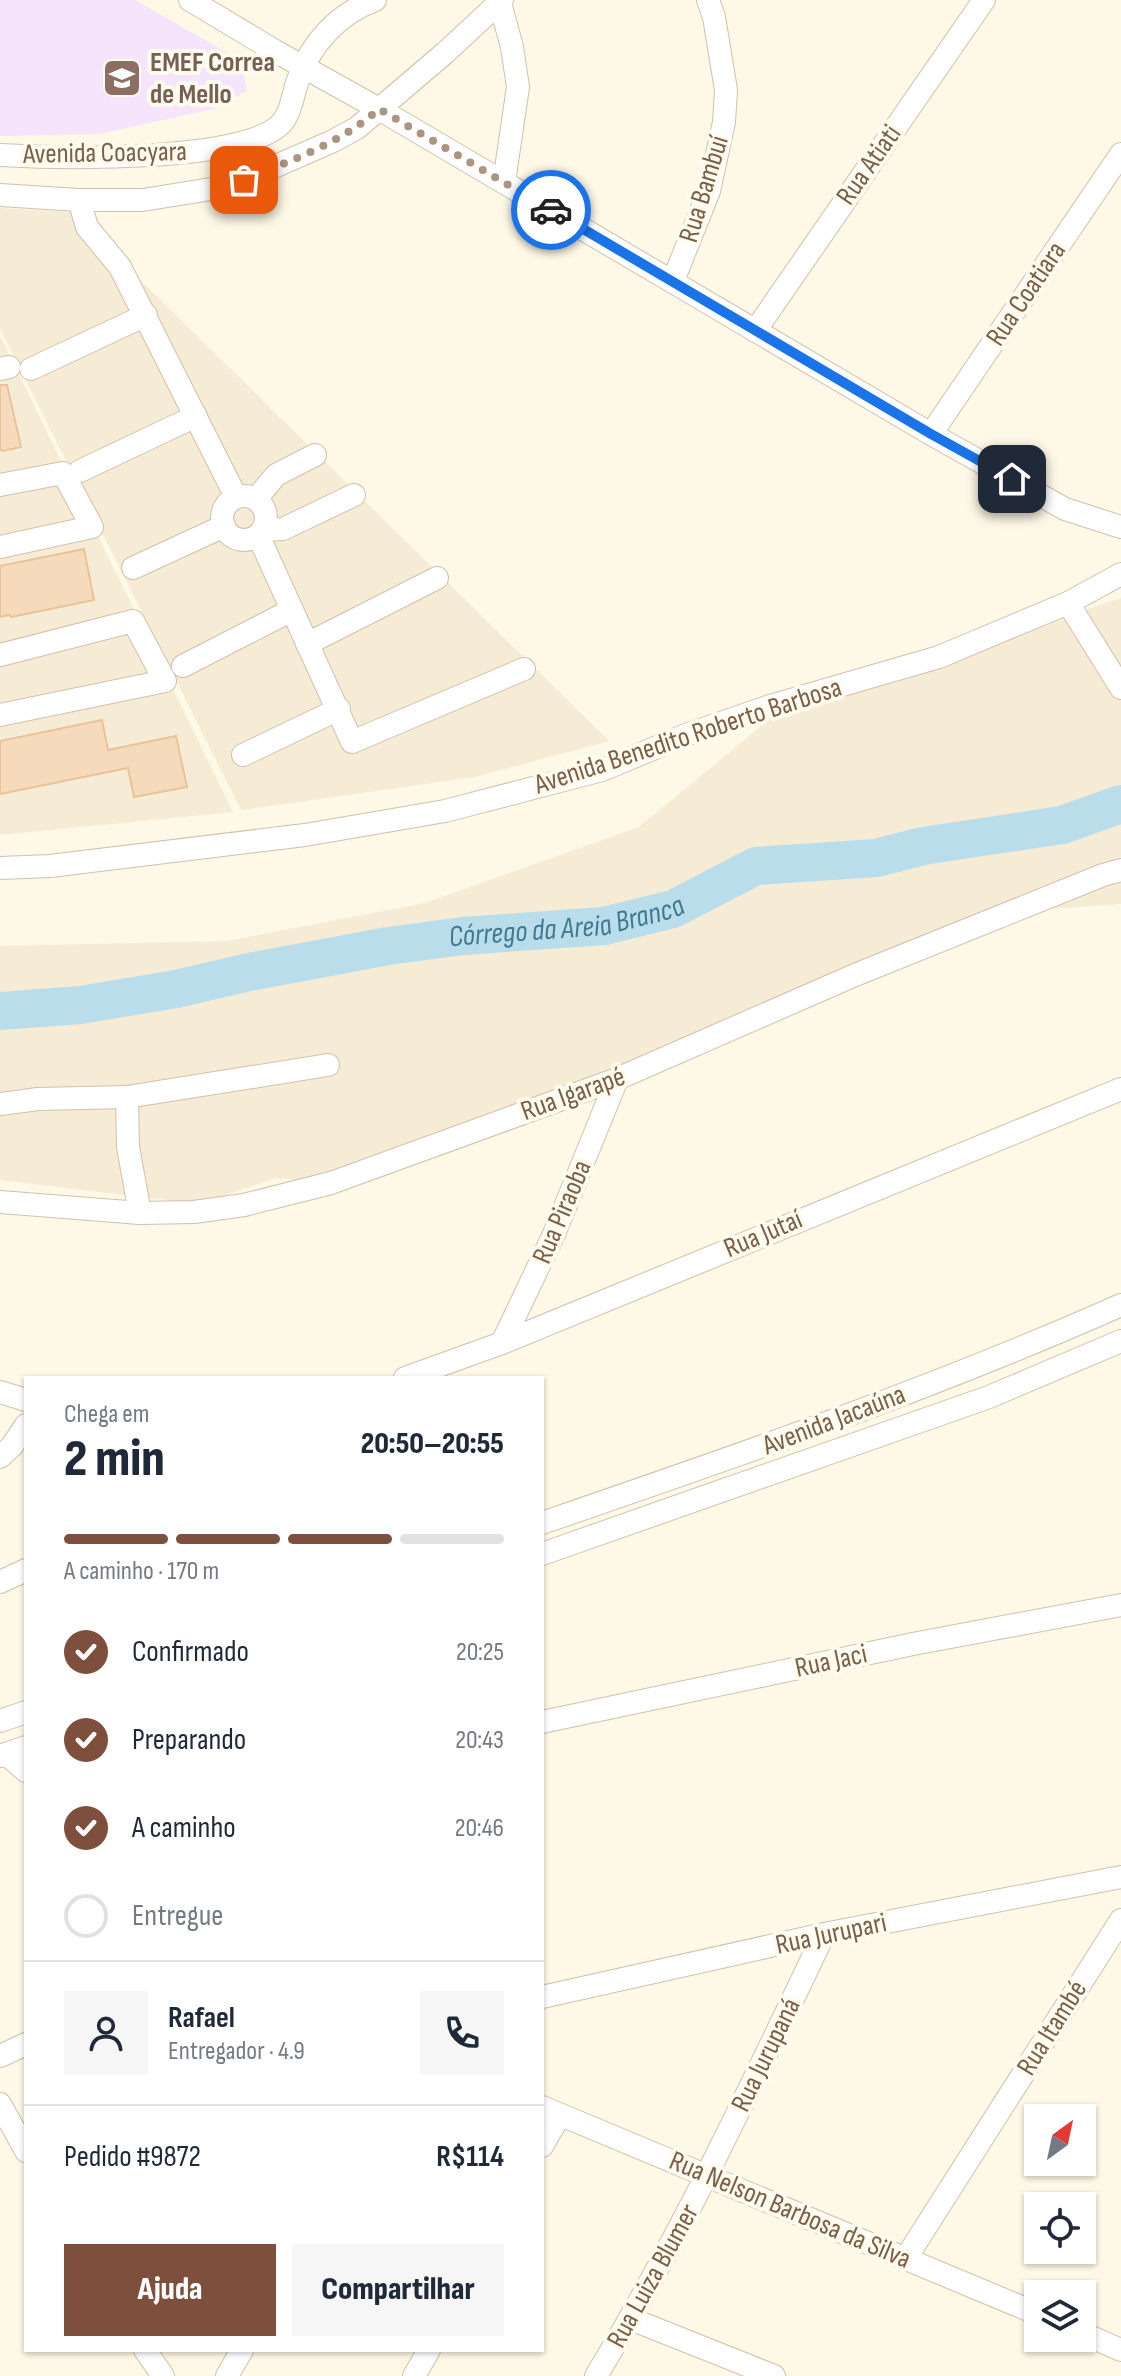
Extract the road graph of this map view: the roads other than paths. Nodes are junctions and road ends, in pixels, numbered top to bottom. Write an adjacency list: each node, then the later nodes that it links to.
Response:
1 (190, 0): 7 (street)
2 (375, 0): 7 (street, Avenida Coacyara)
3 (732, 0): 6 (street)
4 (984, 0): 18 (street, Rua Atiati)
5 (501, 2): 8 (street, Avenida Coacyara); 12 (street)
6 (711, 9): 16 (street, Rua Bambuí)
7 (302, 67): 8 (street); 9 (street, Avenida Coacyara)
8 (379, 109): 12 (street); 13 (street, Avenida Coacyara)
9 (207, 151): 11 (street, Avenida Coacyara); 13 (street)
10 (1121, 154): 21 (street, Rua Coatiara)
11 (0, 155)
12 (504, 182): 16 (street)
13 (217, 188): 15 (street, Avenida Coacyara)
14 (0, 195): 15 (street, Avenida Coacyara)
15 (79, 200): 17 (street)
16 (673, 281): 18 (street)
17 (146, 315): 19 (street); 20 (street)
18 (755, 331): 21 (street)
19 (14, 368)
20 (196, 416): 23 (street); 26 (street)
21 (931, 434): 28 (street)
22 (315, 455): 26 (street)
23 (80, 471)
24 (0, 485): 30 (street)
25 (354, 495): 29 (street)
26 (246, 498): 27 (street); 29 (street)
27 (224, 526): 29 (street); 31 (street)
28 (1121, 527)
29 (260, 532): 35 (street)
30 (0, 547)
31 (133, 568)
32 (1121, 574): 34 (street, Avenida Benedito Roberto Barbosa)
33 (437, 578): 36 (street)
34 (1068, 603): 40 (street); 44 (street, Avenida Benedito Roberto Barbosa)
35 (292, 610): 36 (street); 38 (street)
36 (307, 644): 41 (street)
37 (0, 655): 42 (street)
38 (183, 666)
39 (524, 669): 41 (street)
40 (1121, 688)
41 (339, 709): 43 (street)
42 (0, 715)
43 (243, 755)
44 (0, 868)
45 (1121, 870): 47 (street, Rua Igarapé)
46 (328, 1065): 49 (street)
47 (617, 1079): 52 (street, Rua Igarapé); 55 (street, Rua Piraoba)
48 (1121, 1089): 55 (street, Rua Jutaí)
49 (127, 1097): 50 (street); 52 (street)
50 (0, 1104)
51 (0, 1202): 52 (street, Rua Igarapé)
52 (140, 1213)
53 (1121, 1305): 61 (street, Avenida Jacaúna)
54 (1121, 1341): 62 (street, Avenida Jacaúna)
55 (502, 1343): 56 (street, Rua Jutaí)
56 (411, 1376)
57 (0, 1392): 58 (street)
58 (24, 1399)
59 (24, 1428): 60 (street)
60 (0, 1457)
61 (544, 1522)
62 (544, 1553)
63 (24, 1571): 64 (street)
64 (0, 1582)
65 (1121, 1605): 68 (street, Rua Jaci)
66 (24, 1713): 67 (street)
67 (0, 1721)
68 (544, 1722)
69 (11, 1753): 70 (street)
70 (24, 1769)
71 (1121, 1877): 73 (street, Rua Jurupari)
72 (1121, 1920): 82 (street, Rua Itambé)
73 (824, 1934): 74 (street, Rua Jurupari); 81 (street, Rua Jurupaná)
74 (544, 1997)
75 (24, 2045): 76 (street)
76 (0, 2056)
77 (0, 2104): 80 (street)
78 (551, 2111): 79 (street); 81 (street, Rua Nelson Barbosa da Silva)
79 (544, 2138)
80 (24, 2147)
81 (708, 2175): 82 (street, Rua Nelson Barbosa da Silva); 84 (street, Rua Luiza Blumer)
82 (906, 2258): 83 (street, Rua Nelson Barbosa da Silva)
83 (1024, 2308)
84 (631, 2319): 93 (street, Rua Luiza Blumer); 94 (street)
85 (1096, 2339): 86 (street)
86 (1121, 2350)
87 (146, 2352): 90 (street)
88 (241, 2352): 91 (street)
89 (428, 2352): 92 (street)
90 (163, 2376)
91 (227, 2376)
92 (414, 2376)
93 (596, 2376)
94 (774, 2376)

